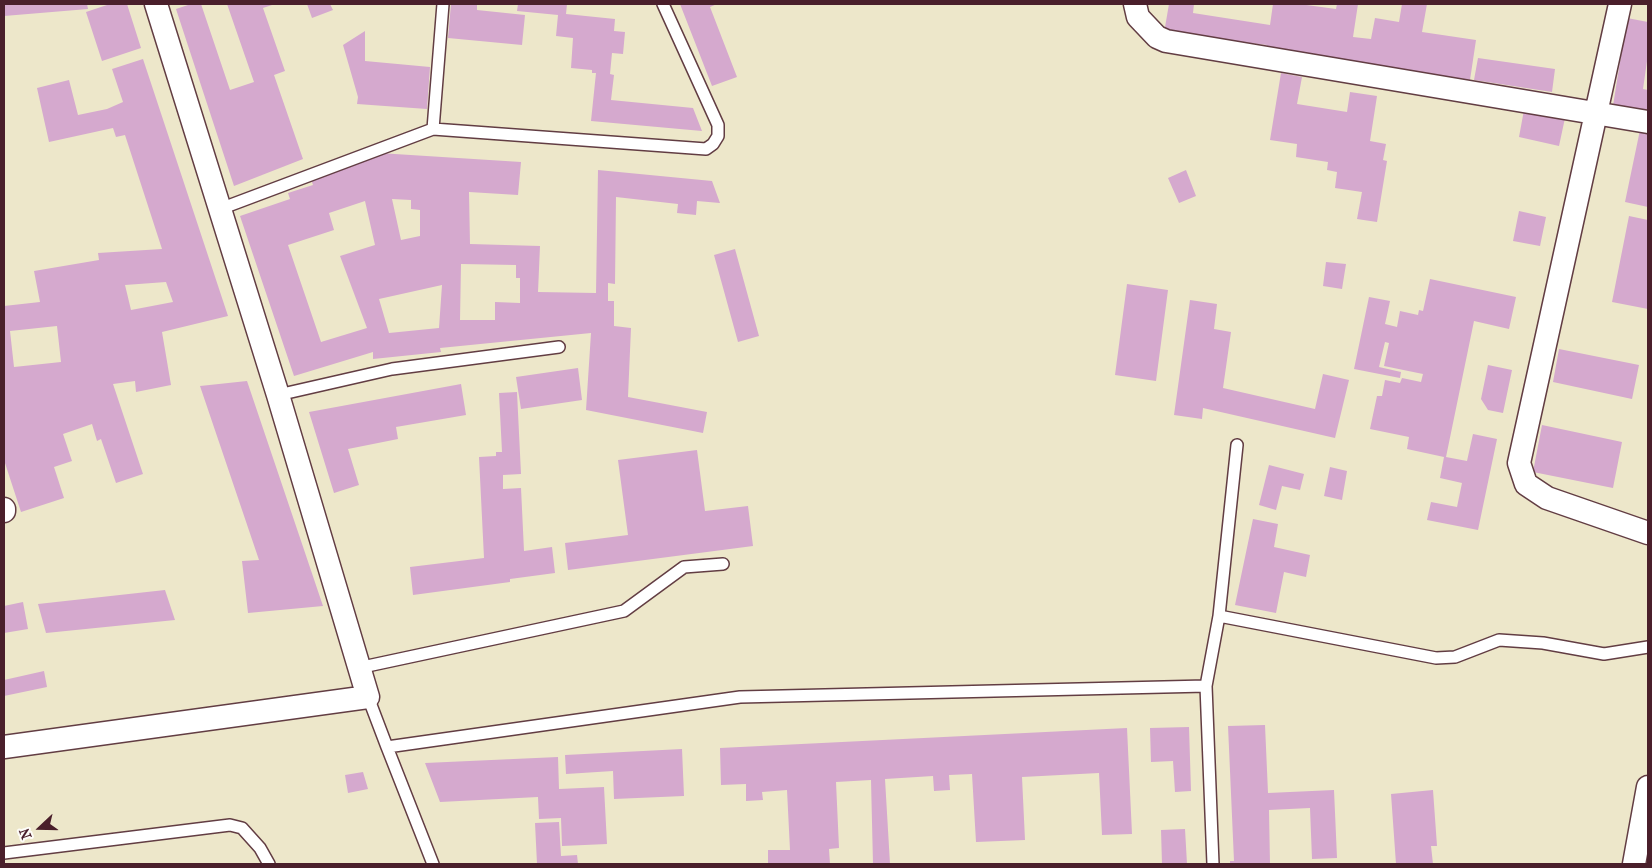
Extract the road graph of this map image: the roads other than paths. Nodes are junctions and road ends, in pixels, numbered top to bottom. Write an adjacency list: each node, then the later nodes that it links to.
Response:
1 (156, 4): 9 (street)
2 (443, 4): 8 (lane)
3 (663, 4): 8 (lane)
4 (1135, 4): 6 (street)
5 (1620, 4): 6 (street)
6 (1597, 114): 7 (street); 13 (street)
7 (1648, 122)
8 (433, 130): 9 (lane)
9 (220, 209): 11 (street)
10 (559, 347): 11 (lane)
11 (278, 395): 17 (street)
12 (1237, 445): 15 (lane)
13 (1648, 532)
14 (723, 564): 17 (lane)
15 (1219, 616): 16 (lane); 18 (lane)
16 (1648, 647)
17 (358, 668): 19 (street)
18 (1206, 686): 21 (lane); 26 (lane)
19 (368, 697): 20 (street); 21 (lane)
20 (4, 747)
21 (387, 747): 25 (lane)
22 (1648, 787): 27 (street)
23 (4, 853): 24 (lane)
24 (269, 864)
25 (432, 864)
26 (1213, 864)
27 (1634, 864)

